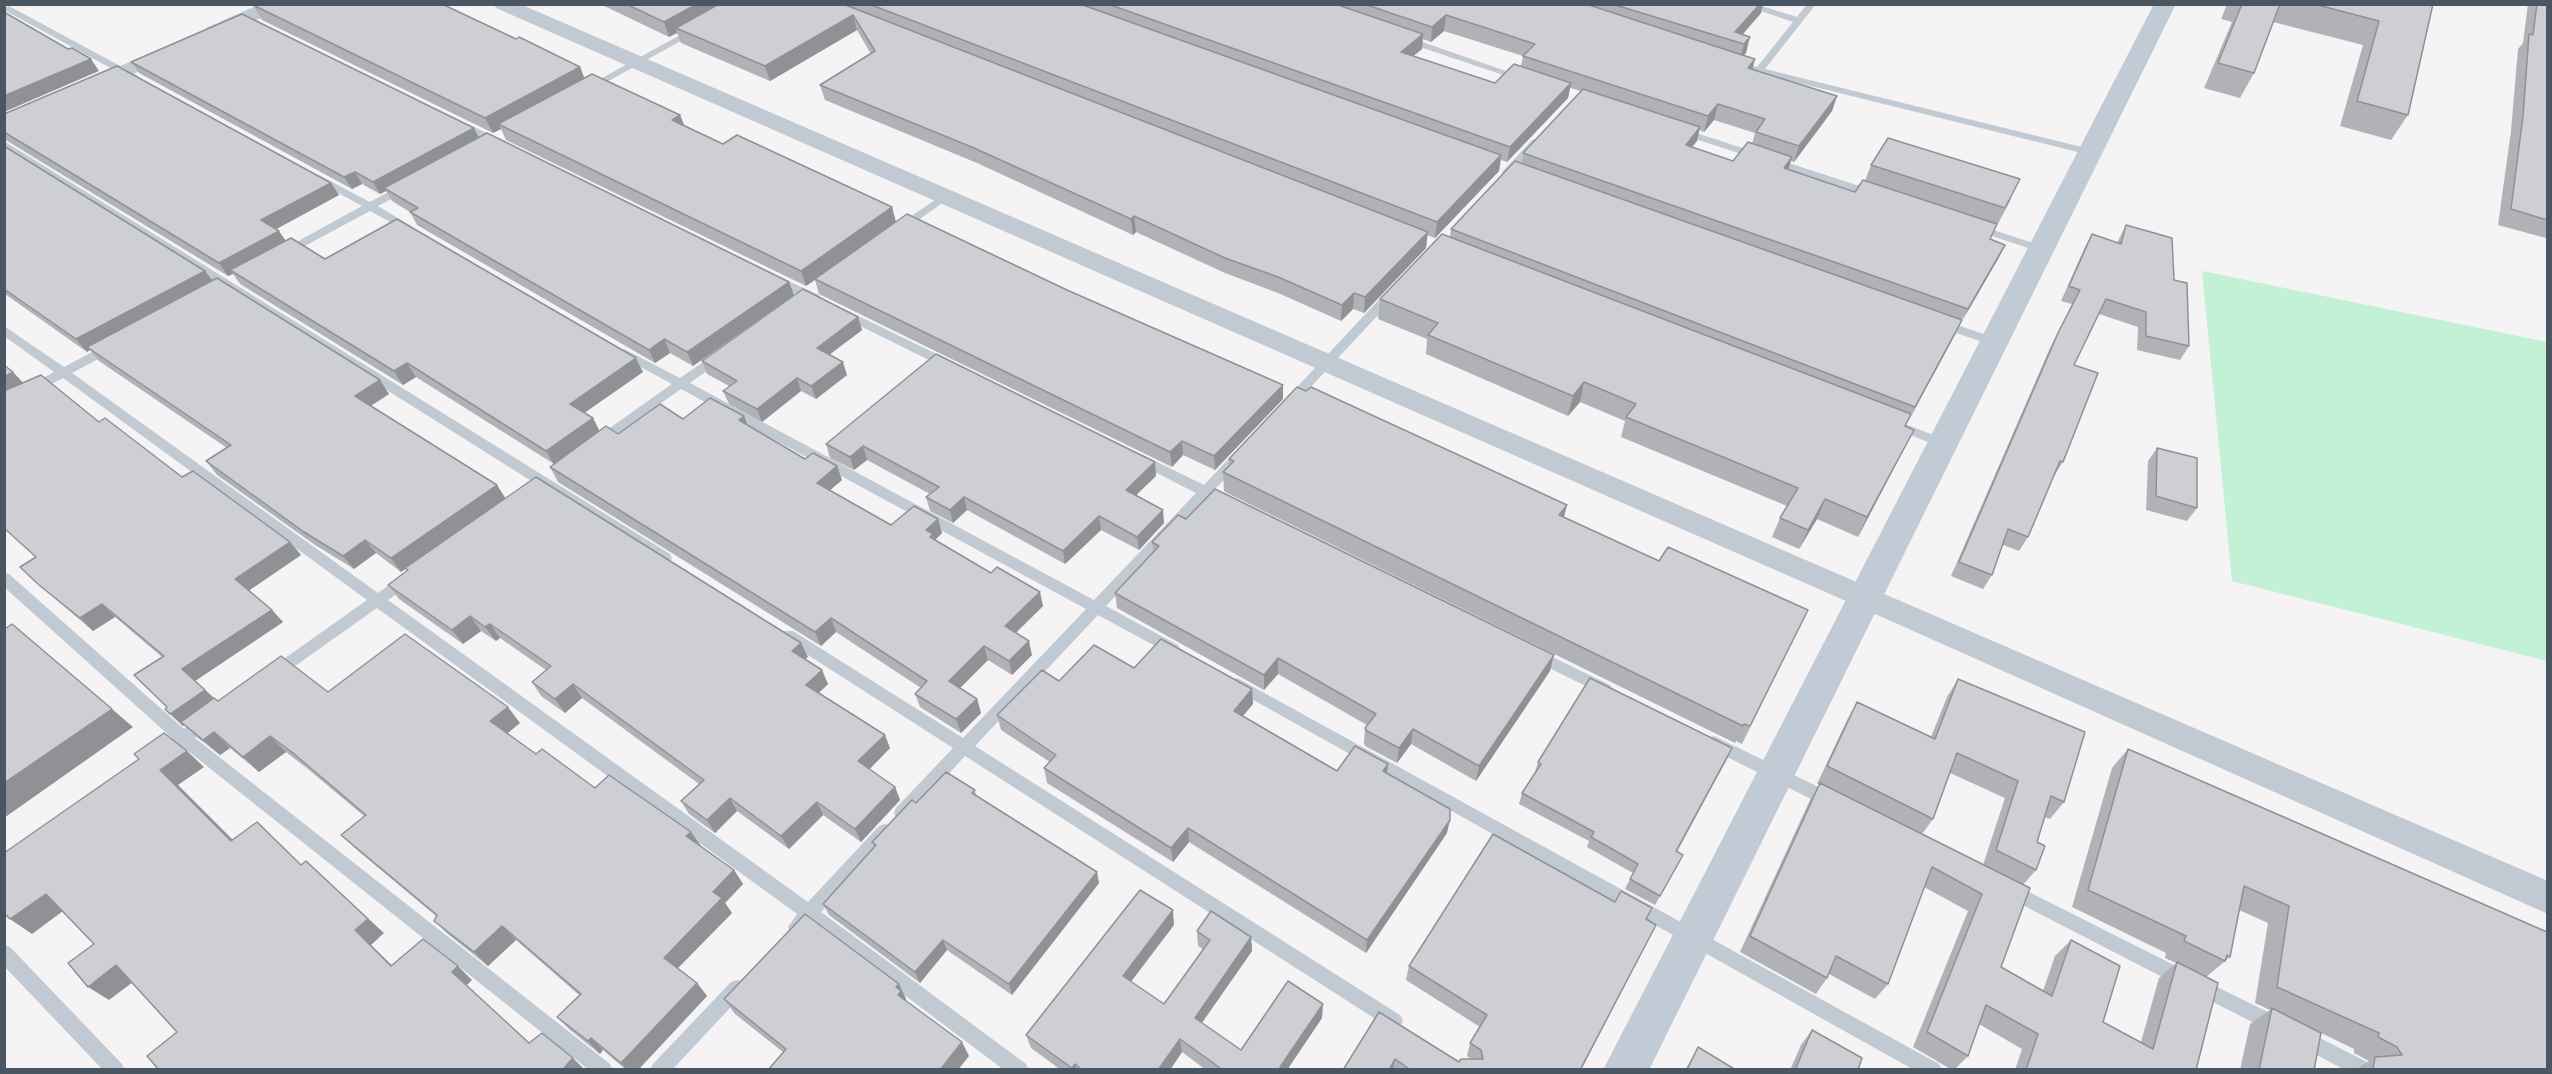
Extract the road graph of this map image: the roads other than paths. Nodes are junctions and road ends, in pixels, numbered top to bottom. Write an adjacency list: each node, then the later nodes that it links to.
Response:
1 (277, 4): 12 (street)
2 (503, 4): 11 (street)
3 (1744, 4): 7 (lane)
4 (1812, 4): 7 (lane)
5 (2161, 5): 23 (street)
6 (9, 9): 12 (lane)
7 (1799, 21): 13 (lane)
8 (705, 26): 11 (lane)
9 (1389, 34): 14 (lane)
10 (1726, 61): 13 (lane)
11 (637, 62): 17 (lane); 27 (street)
12 (123, 71): 15 (lane); 16 (street)
13 (1759, 71): 23 (lane)
14 (1534, 82)
15 (144, 83)
16 (69, 95)
17 (575, 95)
18 (450, 118): 22 (lane)
19 (1669, 126): 28 (lane)
20 (1547, 129): 26 (lane)
21 (4, 144): 58 (lane)
22 (514, 150)
23 (2090, 152): 33 (street)
24 (309, 173): 29 (lane)
25 (412, 184): 29 (lane)
26 (1493, 187)
27 (944, 197): 32 (lane); 45 (street)
28 (1883, 197)
29 (371, 206): 31 (lane); 34 (lane)
30 (1962, 223): 33 (lane)
31 (422, 236)
32 (889, 236)
33 (2042, 249): 42 (street)
34 (279, 256)
35 (765, 274): 38 (lane)
36 (825, 282): 38 (lane)
37 (1398, 288): 45 (lane)
38 (802, 298): 46 (lane)
39 (1927, 318): 42 (lane)
40 (4, 330): 47 (lane)
41 (126, 339): 47 (lane)
42 (1994, 342): 53 (street)
43 (607, 344): 48 (lane)
44 (724, 353): 48 (lane)
45 (1326, 364): 50 (lane); 61 (street)
46 (964, 372)
47 (64, 373): 49 (lane); 62 (lane)
48 (679, 385): 54 (lane); 63 (lane)
49 (4, 405)
50 (1278, 415)
51 (1888, 421): 53 (lane)
52 (1253, 440): 56 (lane)
53 (1943, 443): 61 (street)
54 (592, 447)
55 (1121, 450): 56 (lane)
56 (1205, 491): 57 (lane); 63 (lane)
57 (1237, 507)
58 (674, 563)
59 (414, 574): 62 (lane)
60 (4, 578): 72 (lane)
61 (1865, 597): 75 (street); 78 (street)
62 (377, 601): 68 (lane); 79 (lane)
63 (1096, 607): 66 (lane); 73 (lane)
64 (774, 626): 73 (lane)
65 (1522, 648): 69 (lane)
66 (1191, 659)
67 (1222, 676): 80 (lane)
68 (261, 683)
69 (1617, 695)
70 (222, 711): 72 (lane)
71 (1702, 736): 75 (lane)
72 (183, 738): 74 (lane); 86 (lane)
73 (965, 746): 79 (lane); 84 (lane)
74 (155, 758)
75 (1776, 773): 76 (lane); 80 (street)
76 (1851, 811)
77 (1990, 881): 91 (lane)
78 (2547, 898)
79 (809, 913): 81 (lane); 88 (lane)
80 (1694, 935): 89 (street); 90 (lane)
81 (785, 938)
82 (4, 953): 85 (lane)
83 (746, 979): 87 (lane)
84 (1408, 1031)
85 (116, 1070)
86 (604, 1070)
87 (660, 1070)
88 (1020, 1070)
89 (1625, 1070)
90 (1933, 1070)
91 (2365, 1070)

